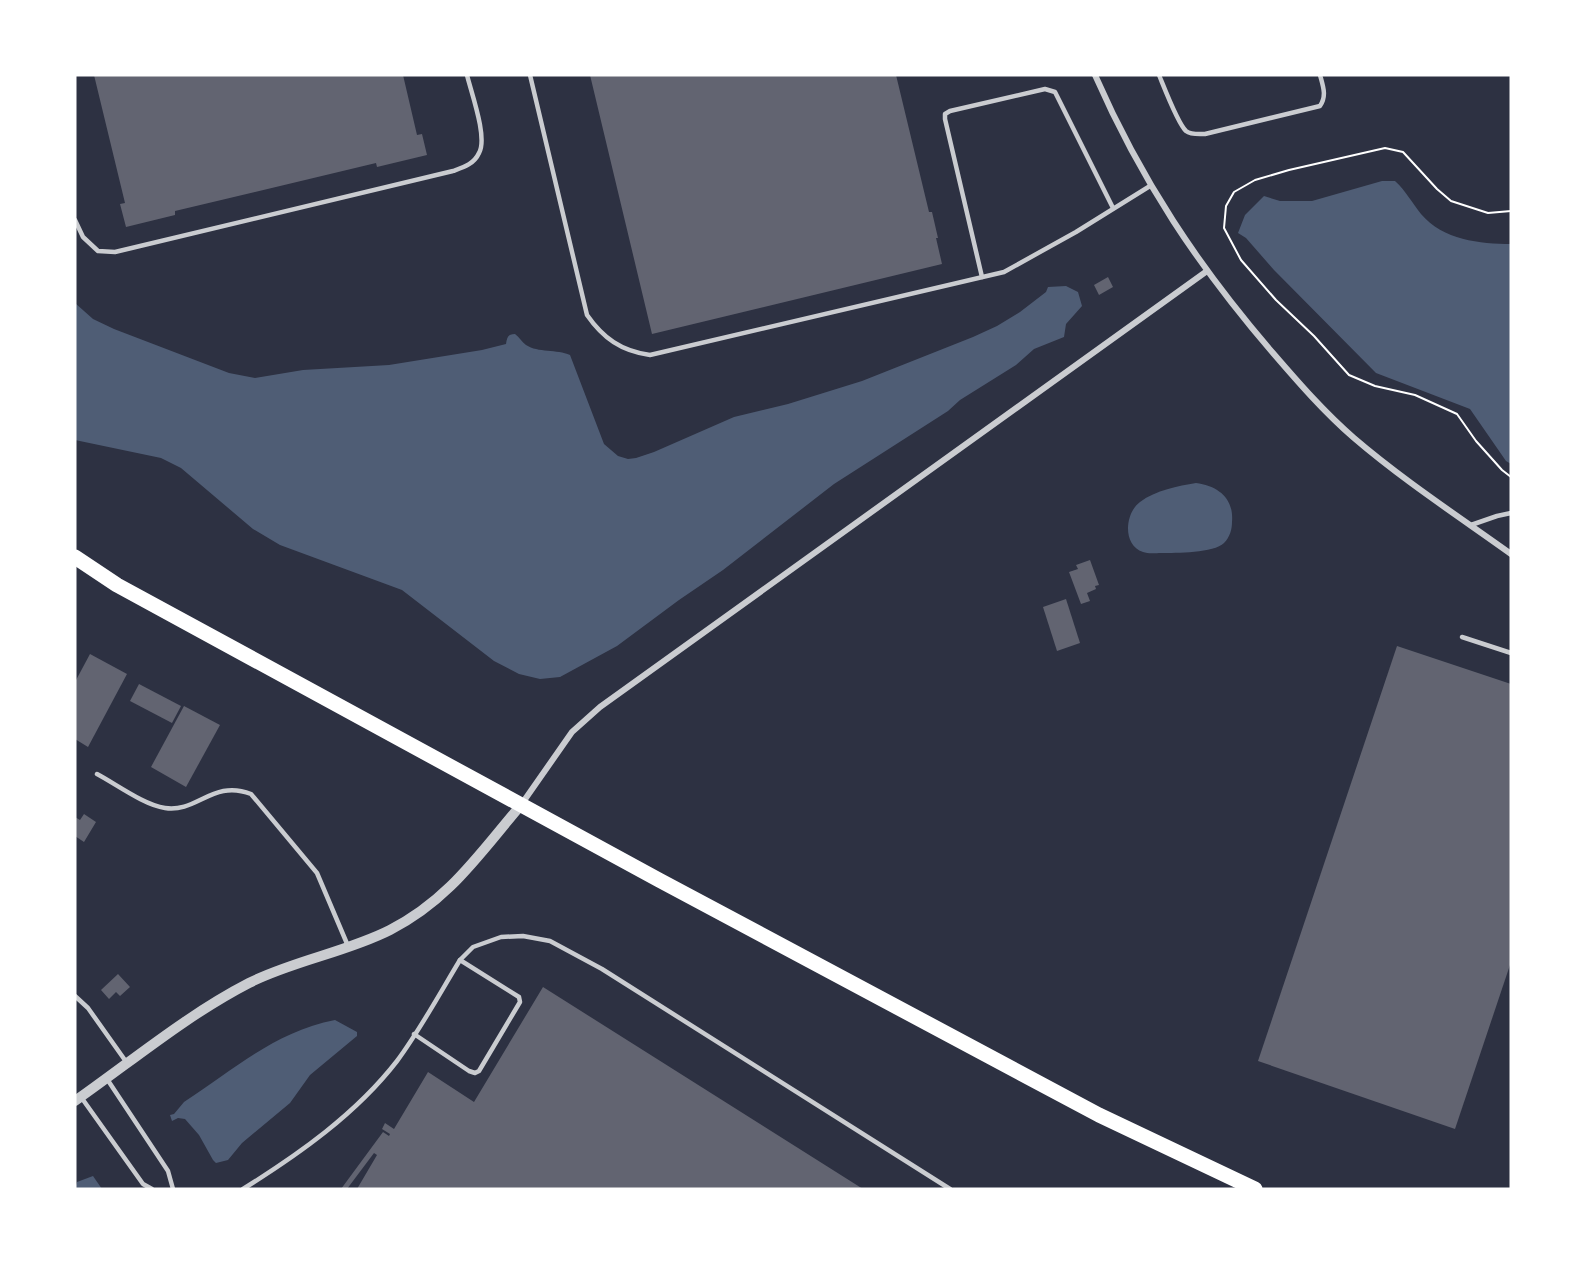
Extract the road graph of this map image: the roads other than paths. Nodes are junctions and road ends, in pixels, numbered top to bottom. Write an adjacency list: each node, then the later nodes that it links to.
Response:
1 (467, 75): 8 (lane)
2 (530, 75): 10 (lane)
3 (1095, 75): 6 (street)
4 (1159, 75): 5 (lane)
5 (1320, 75)
6 (1150, 186): 7 (lane); 9 (street)
7 (1113, 208): 10 (lane); 10 (lane)
8 (75, 220)
9 (1207, 271): 12 (street); 18 (street)
10 (982, 277)
11 (1511, 513): 12 (lane)
12 (1471, 525): 13 (street)
13 (1511, 554)
14 (75, 557): 18 (main road)
15 (1462, 637): 16 (lane)
16 (1511, 653)
17 (97, 774): 19 (lane)
18 (521, 805): 19 (street); 30 (main road)
19 (348, 946): 23 (street)
20 (460, 960): 22 (lane); 22 (lane); 29 (lane)
21 (75, 996): 23 (lane)
22 (414, 1034): 28 (lane)
23 (127, 1063): 24 (street)
24 (106, 1078): 25 (street); 27 (lane)
25 (78, 1099): 26 (lane)
26 (152, 1189)
27 (173, 1189)
28 (243, 1189)
29 (950, 1189)
30 (1255, 1189)

